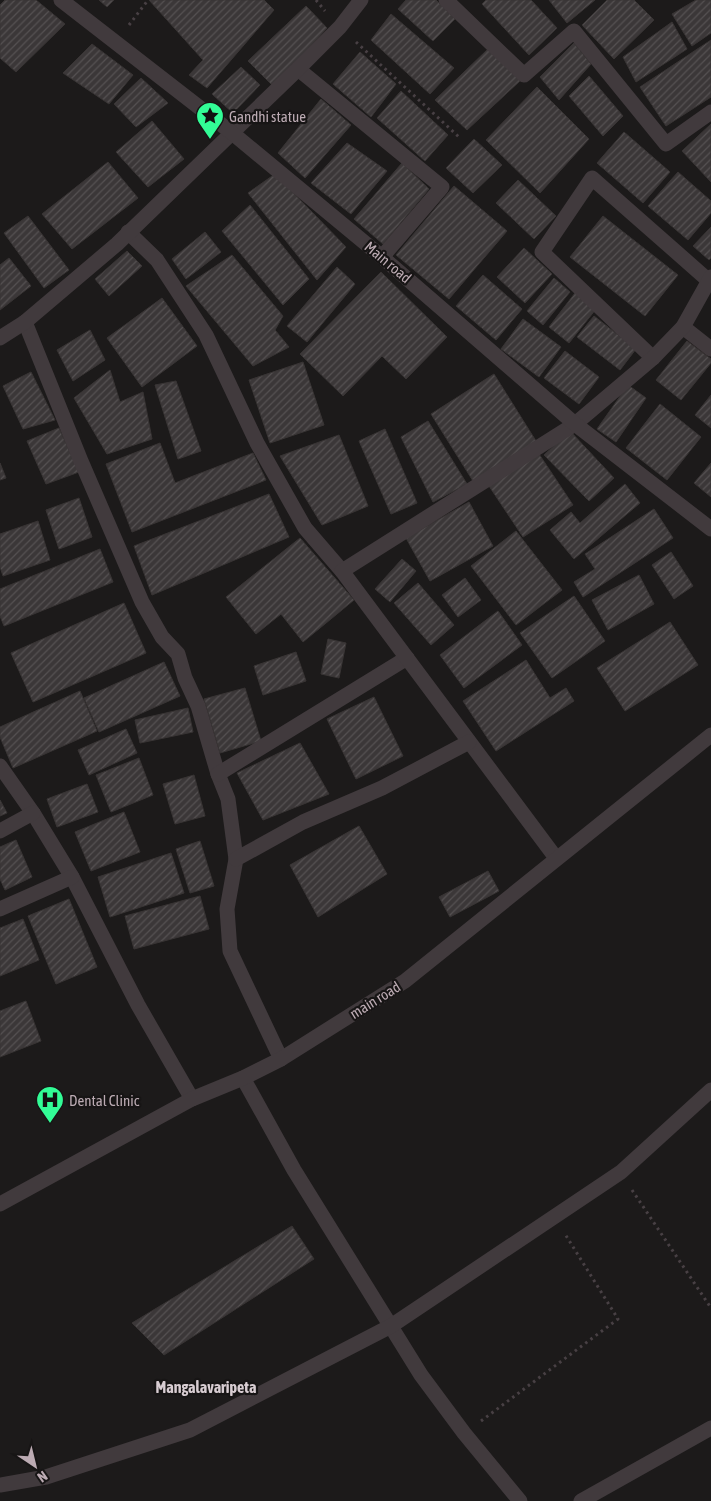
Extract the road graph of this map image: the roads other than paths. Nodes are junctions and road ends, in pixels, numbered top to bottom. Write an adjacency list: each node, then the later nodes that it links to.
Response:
1 (61, 0): 6 (street, Main road)
2 (361, 0): 4 (street)
3 (446, 0): 5 (street)
4 (298, 69): 6 (street); 8 (street)
5 (711, 112)
6 (231, 132): 7 (street); 8 (street, Main road)
7 (128, 232): 10 (street); 17 (street)
8 (382, 257): 15 (street, Main road)
9 (709, 279): 11 (street); 14 (street)
10 (25, 322): 12 (street); 22 (street)
11 (683, 327): 13 (street); 14 (street)
12 (0, 337)
13 (711, 349)
14 (653, 358): 15 (street)
15 (575, 424): 16 (street, Main road); 17 (street)
16 (711, 529)
17 (342, 571): 18 (street)
18 (407, 658): 20 (street); 22 (street)
19 (711, 735): 25 (street, main road)
20 (469, 742): 25 (street); 26 (street)
21 (0, 766): 23 (street)
22 (218, 774): 26 (street)
23 (33, 813): 24 (street); 27 (street)
24 (0, 831)
25 (556, 858): 29 (street, main road)
26 (236, 859): 29 (street)
27 (72, 877): 28 (street); 32 (street)
28 (0, 909)
29 (281, 1059): 30 (street, main road)
30 (243, 1078): 32 (street, main road); 34 (street)
31 (711, 1090): 34 (street)
32 (192, 1099): 33 (street, main road)
33 (0, 1204)
34 (390, 1326): 36 (street); 37 (street)
35 (711, 1428): 38 (street)
36 (0, 1485)
37 (520, 1501)
38 (581, 1501)

